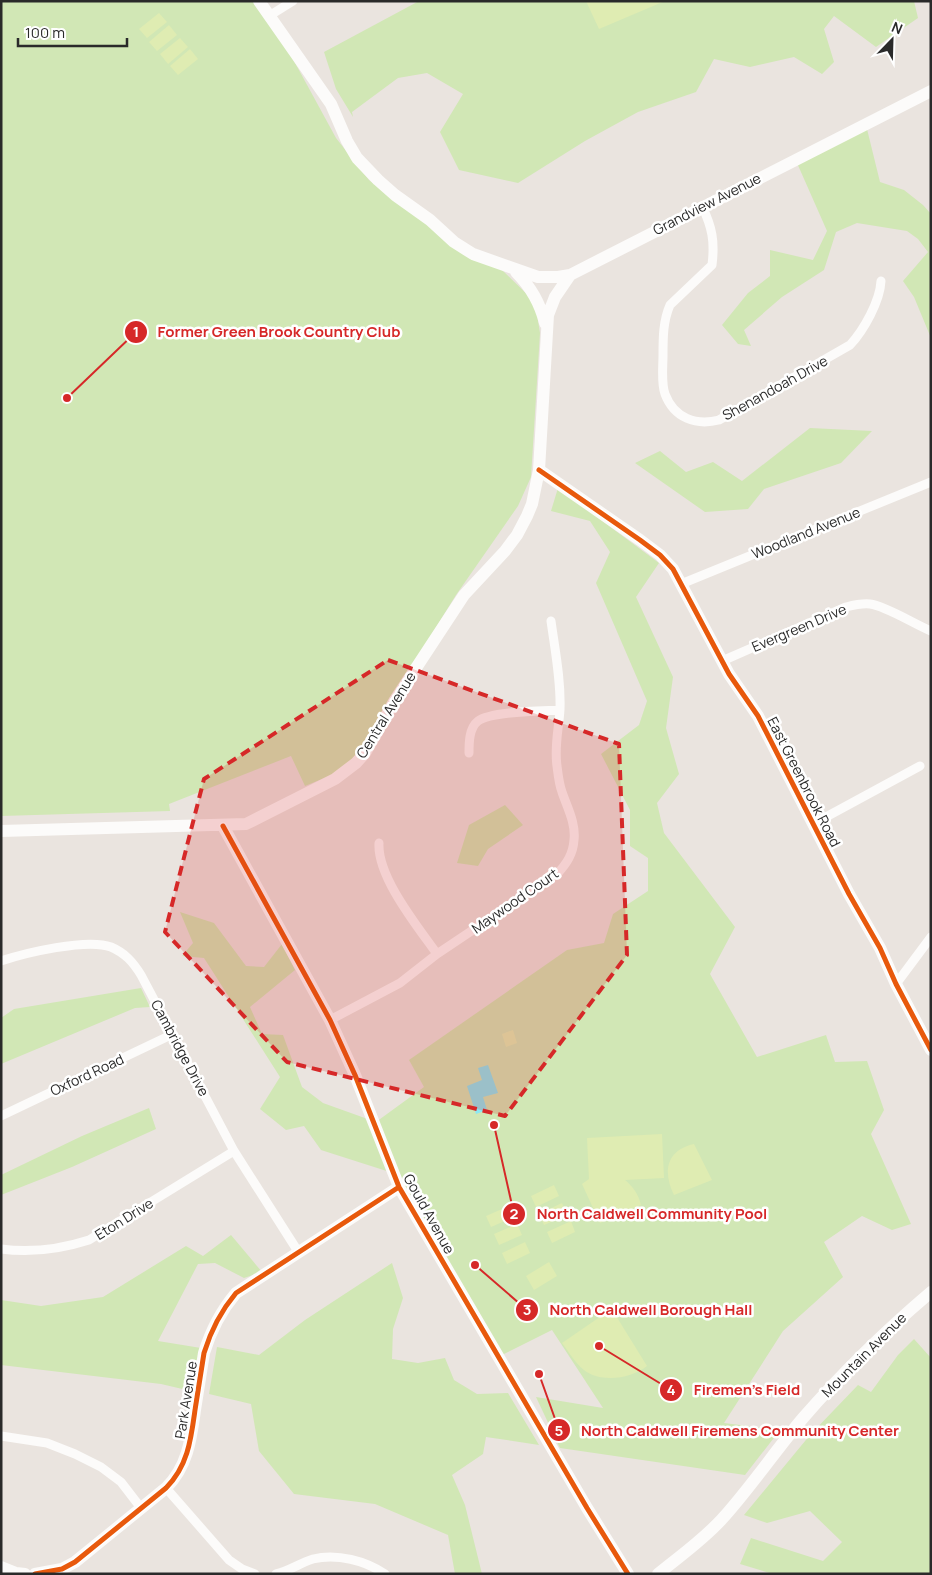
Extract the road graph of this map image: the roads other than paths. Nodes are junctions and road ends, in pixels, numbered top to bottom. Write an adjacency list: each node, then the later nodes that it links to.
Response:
1 (259, 1): 3 (street)
2 (293, 1): 3 (street)
3 (269, 16): 6 (street)
4 (930, 93): 5 (street, Grandview Avenue)
5 (702, 206): 7 (street, Grandview Avenue); 8 (street, Shenandoah Drive)
6 (514, 270): 7 (street); 9 (street)
7 (570, 275): 9 (street, Grandview Avenue)
8 (881, 281)
9 (546, 326): 10 (street, Grandview Avenue)
10 (544, 365): 11 (street, Central Avenue)
11 (539, 470): 13 (street, East Greenbrook Road); 21 (street, Central Avenue)
12 (931, 482): 13 (street, Woodland Avenue)
13 (681, 584): 16 (street, East Greenbrook Road)
14 (551, 621): 17 (street, Maywood Court)
15 (931, 631): 16 (street, Evergreen Drive)
16 (722, 661): 20 (street, East Greenbrook Road)
17 (560, 710): 18 (street); 25 (street, Maywood Court)
18 (469, 754)
19 (920, 766): 20 (street)
20 (813, 824): 27 (street, East Greenbrook Road)
21 (223, 826): 22 (street, Central Avenue); 28 (street, Gould Avenue)
22 (1, 831)
23 (379, 843): 25 (street)
24 (931, 937): 27 (street)
25 (437, 954): 28 (street, Maywood Court)
26 (1, 962): 29 (street, Cambridge Drive)
27 (896, 984): 30 (street, East Greenbrook Road)
28 (330, 1020): 33 (street, Gould Avenue)
29 (173, 1034): 31 (street, Oxford Road); 32 (street, Cambridge Drive)
30 (931, 1050)
31 (1, 1116)
32 (234, 1151): 34 (street, Eton Drive); 35 (street, Cambridge Drive)
33 (399, 1187): 35 (street, Park Avenue); 46 (street, Gould Avenue)
34 (1, 1249)
35 (299, 1253): 38 (street, Park Avenue)
36 (931, 1292): 47 (street, Mountain Avenue)
37 (1, 1436): 39 (street)
38 (166, 1488): 39 (street, Park Avenue); 43 (street)
39 (141, 1508): 42 (street, Park Avenue)
40 (1, 1567): 41 (street)
41 (25, 1574)
42 (35, 1574)
43 (255, 1574)
44 (276, 1574): 45 (street)
45 (385, 1574)
46 (628, 1574)
47 (658, 1574)

